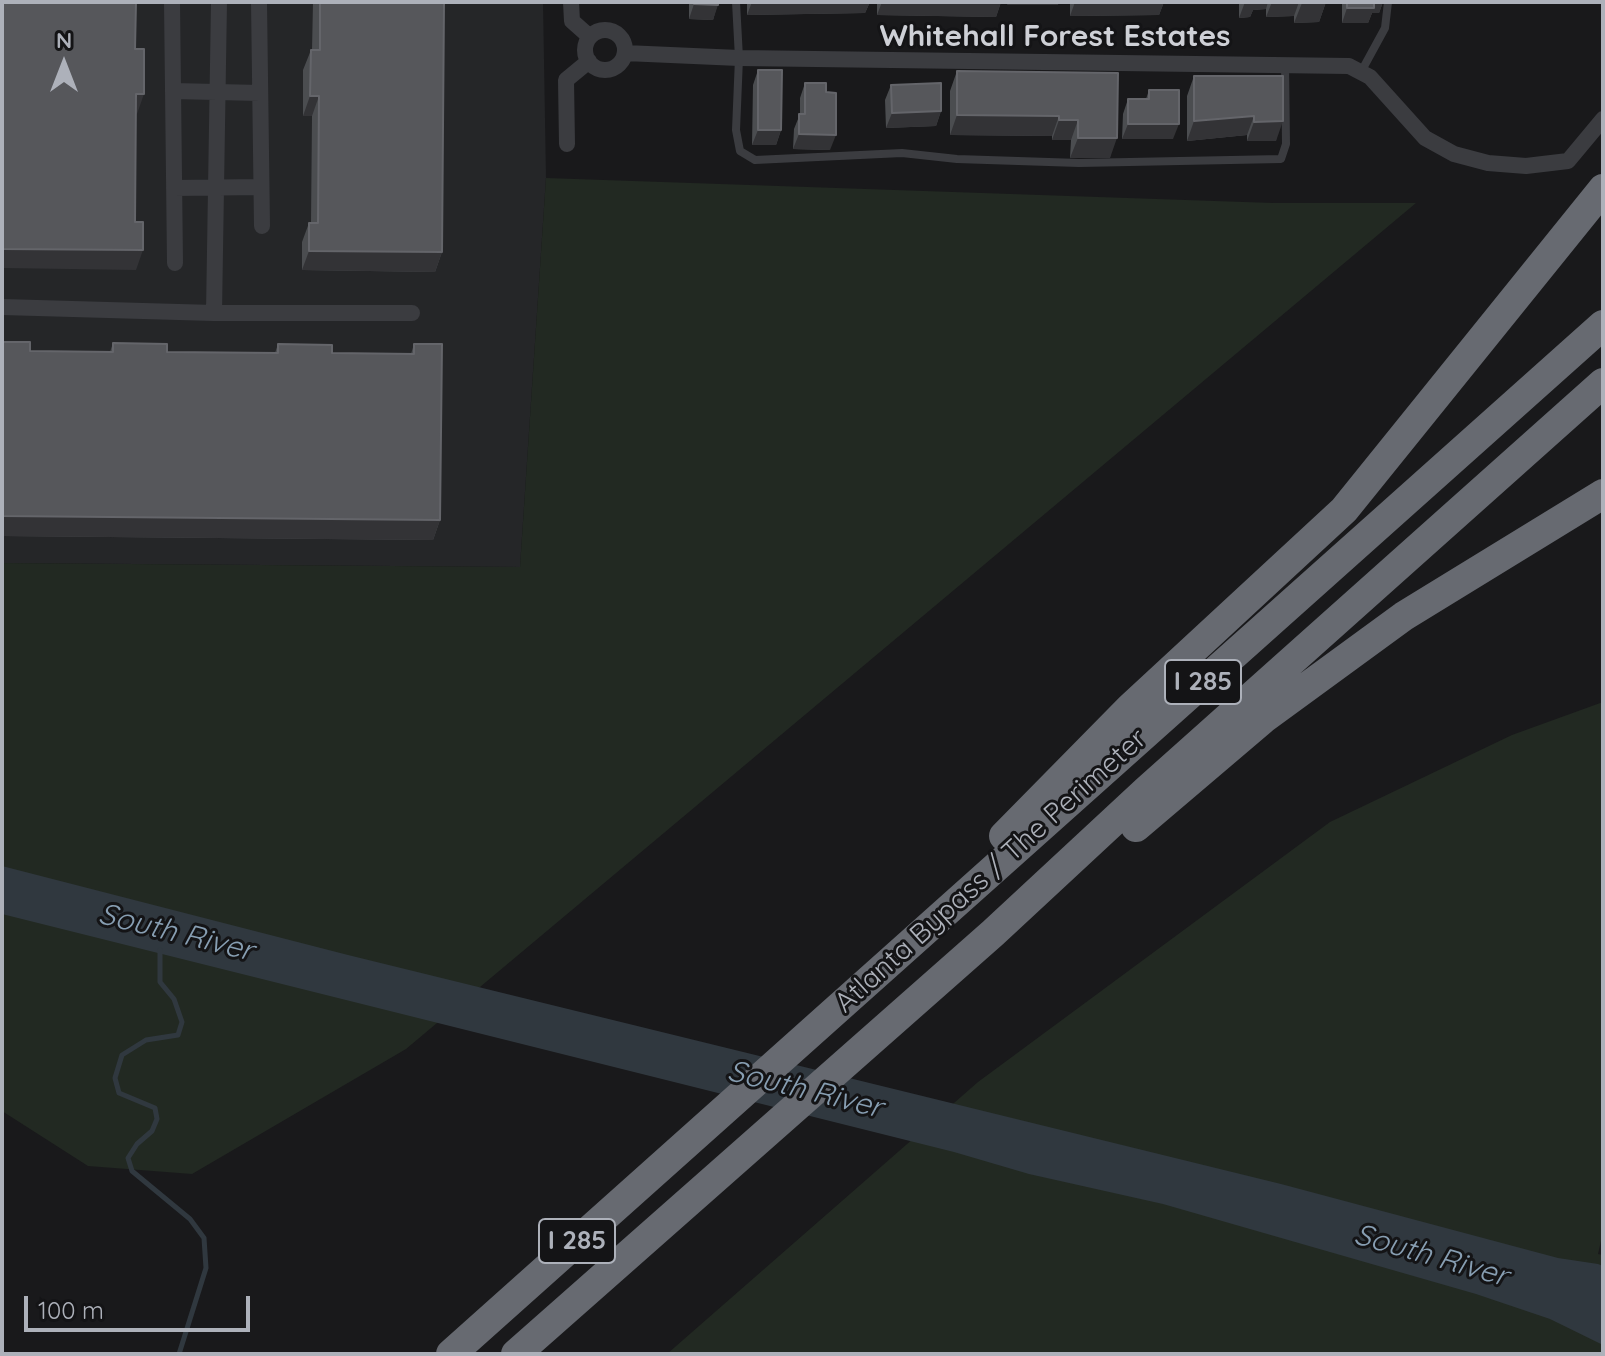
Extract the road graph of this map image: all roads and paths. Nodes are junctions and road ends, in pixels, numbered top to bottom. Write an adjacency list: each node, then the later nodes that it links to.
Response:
1 (172, 2): 13 (street)
2 (219, 2): 14 (street)
3 (259, 2): 15 (street)
4 (571, 2): 7 (street)
5 (736, 2): 9 (lane)
6 (1388, 2): 12 (lane)
7 (590, 37): 8 (street); 10 (street)
8 (625, 53): 9 (street); 10 (street)
9 (739, 58): 11 (street); 11 (lane)
10 (589, 61): 17 (street)
11 (1285, 63): 12 (street)
12 (1361, 72): 16 (street)
13 (173, 91): 14 (street); 19 (street)
14 (219, 92): 15 (street); 20 (street)
15 (260, 93): 18 (street)
16 (1603, 119)
17 (567, 144)
18 (261, 187): 20 (street); 22 (street)
19 (174, 188): 20 (street); 23 (street)
20 (217, 188): 25 (street)
21 (1603, 189): 31 (highway)
22 (262, 226)
23 (175, 263)
24 (2, 307): 25 (street)
25 (214, 313): 26 (street)
26 (412, 313)
27 (1603, 325): 31 (highway, Atlanta Bypass / The Perimeter / I 285)
28 (1603, 383): 30 (highway, Atlanta Bypass / The Perimeter / I 285)
29 (1603, 494): 30 (highway)
30 (993, 933): 33 (highway, Atlanta Bypass / The Perimeter / I 285)
31 (803, 1039): 32 (highway, Atlanta Bypass / The Perimeter / I 285)
32 (451, 1354)
33 (516, 1354)

